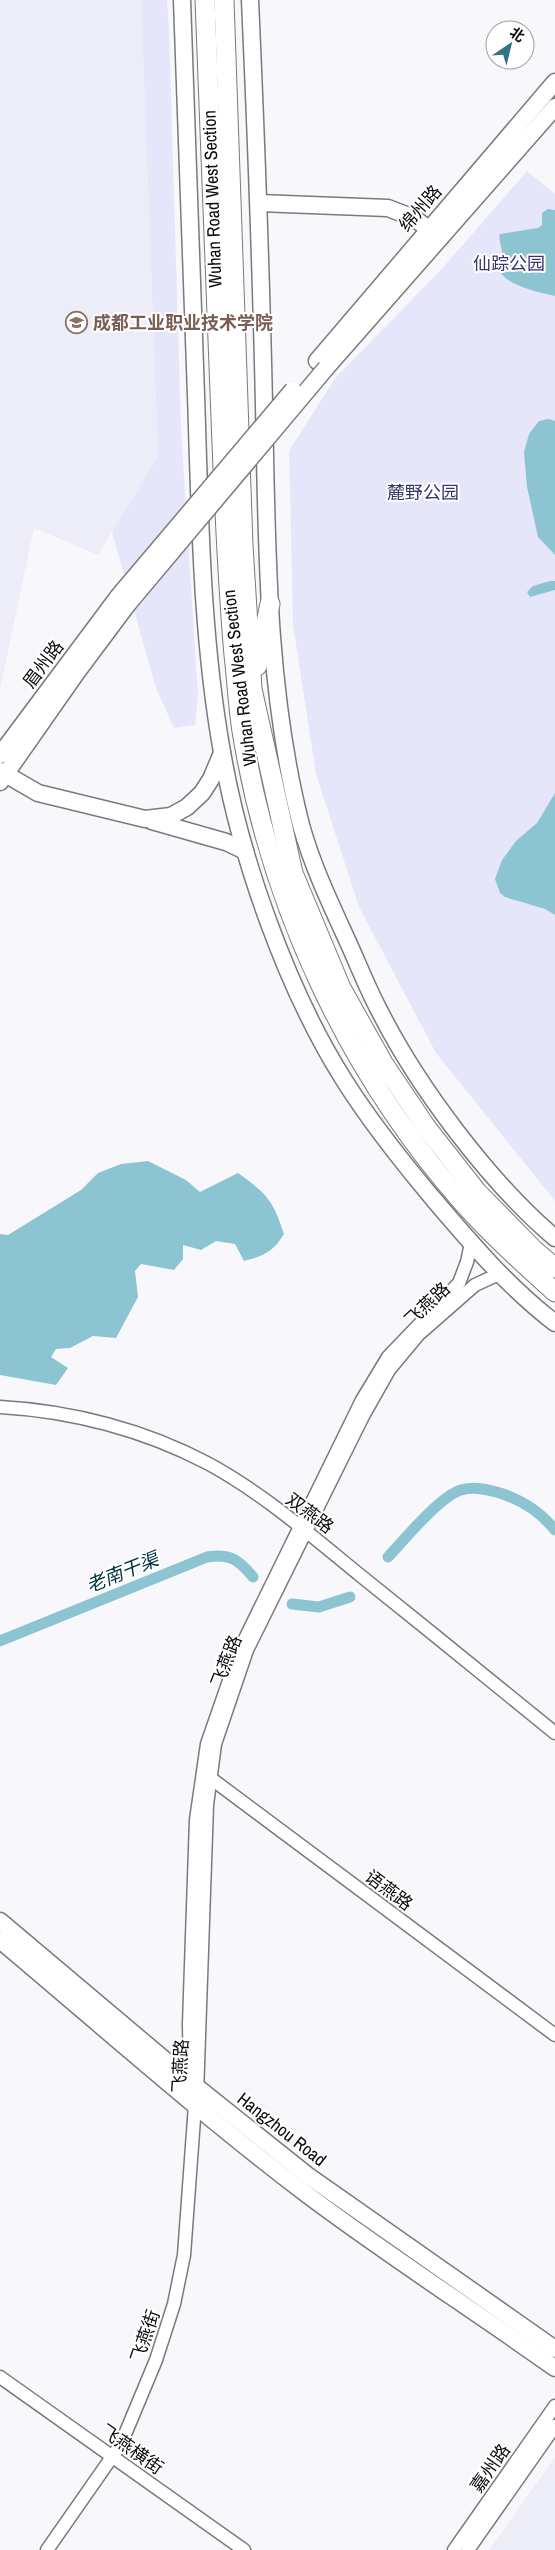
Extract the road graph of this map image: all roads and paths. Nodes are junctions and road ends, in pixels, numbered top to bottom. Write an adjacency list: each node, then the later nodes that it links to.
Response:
1 (182, 0): 12 (main road)
2 (204, 0): 21 (highway, Wuhan Road West Section)
3 (224, 0): 11 (highway, Wuhan Road West Section)
4 (250, 0): 7 (main road)
5 (555, 82): 8 (main road, 绵州路)
6 (555, 107): 8 (main road, 绵州路)
7 (259, 203): 8 (main road); 10 (main road)
8 (434, 233): 9 (main road, 绵州路, bridge)
9 (123, 601): 13 (main road, 眉州路); 14 (main road)
10 (270, 604): 11 (highway); 17 (main road)
11 (252, 689): 19 (highway, Wuhan Road West Section)
12 (222, 753): 15 (main road); 16 (main road)
13 (0, 755)
14 (2, 776): 15 (main road)
15 (145, 819): 16 (main road)
16 (245, 851): 18 (main road)
17 (555, 1238)
18 (471, 1243): 20 (main road); 24 (street, 飞燕路)
19 (555, 1268)
20 (499, 1274): 22 (main road); 24 (street, 飞燕路)
21 (555, 1292)
22 (555, 1323)
23 (0, 1407): 24 (street, 双燕路)
24 (303, 1529): 25 (street, 双燕路); 26 (street, 飞燕路)
25 (555, 1732)
26 (207, 1775): 29 (street, 语燕路); 30 (street, 飞燕路)
27 (0, 1921): 30 (main road, Hangzhou Road)
28 (0, 1940): 31 (main road, Hangzhou Road)
29 (555, 2035)
30 (193, 2083): 31 (street, 飞燕路); 32 (main road, Hangzhou Road)
31 (195, 2105): 33 (main road, Hangzhou Road); 37 (street, 飞燕街)
32 (555, 2349)
33 (555, 2368)
34 (0, 2377): 37 (street, 飞燕横街)
35 (555, 2406): 40 (street, 嘉州路)
36 (555, 2426): 41 (street)
37 (112, 2457): 38 (street, 飞燕街); 39 (street, 飞燕横街)
38 (47, 2550)
39 (244, 2550)
40 (454, 2550)
41 (468, 2550)

